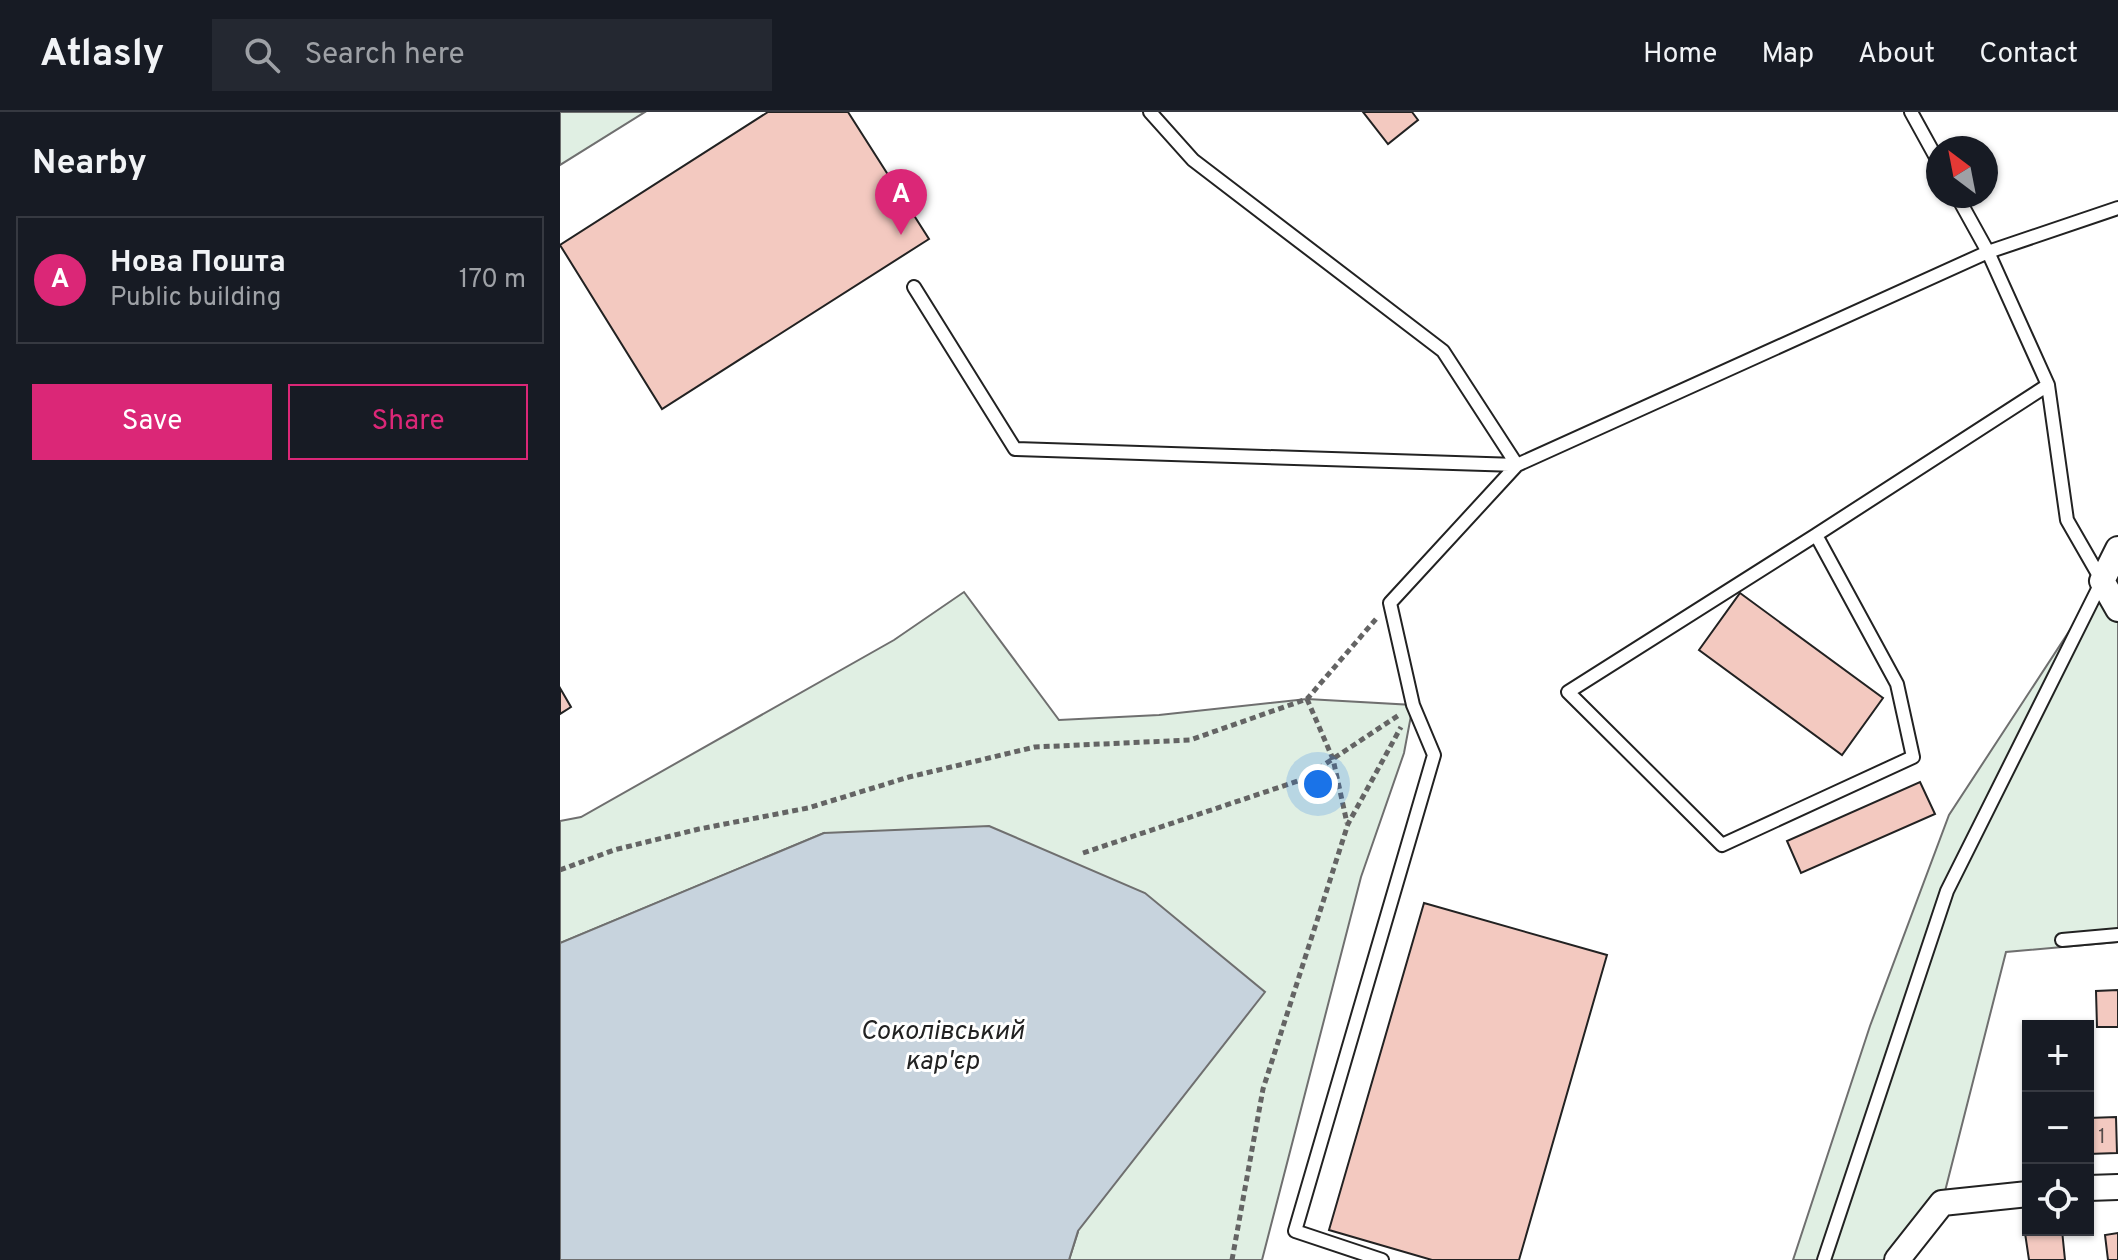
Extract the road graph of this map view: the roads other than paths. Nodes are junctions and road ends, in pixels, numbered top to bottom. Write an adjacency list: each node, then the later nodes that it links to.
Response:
1 (1150, 112): 9 (lane)
2 (1911, 112): 3 (lane)
3 (1926, 139)
4 (1964, 208): 6 (lane)
5 (2118, 208): 6 (lane)
6 (1988, 252): 8 (lane); 9 (lane)
7 (914, 287): 9 (lane)
8 (2048, 385): 10 (lane); 12 (lane)
9 (1517, 465): 19 (lane)
10 (1816, 535): 10 (lane)
11 (2118, 549): 12 (street)
12 (2102, 581): 13 (street); 20 (lane)
13 (2118, 609)
14 (2118, 935): 15 (lane)
15 (2062, 940)
16 (2118, 1187): 17 (street)
17 (2094, 1188)
18 (2022, 1195): 21 (street)
19 (1382, 1260)
20 (1824, 1260)
21 (1897, 1260)

